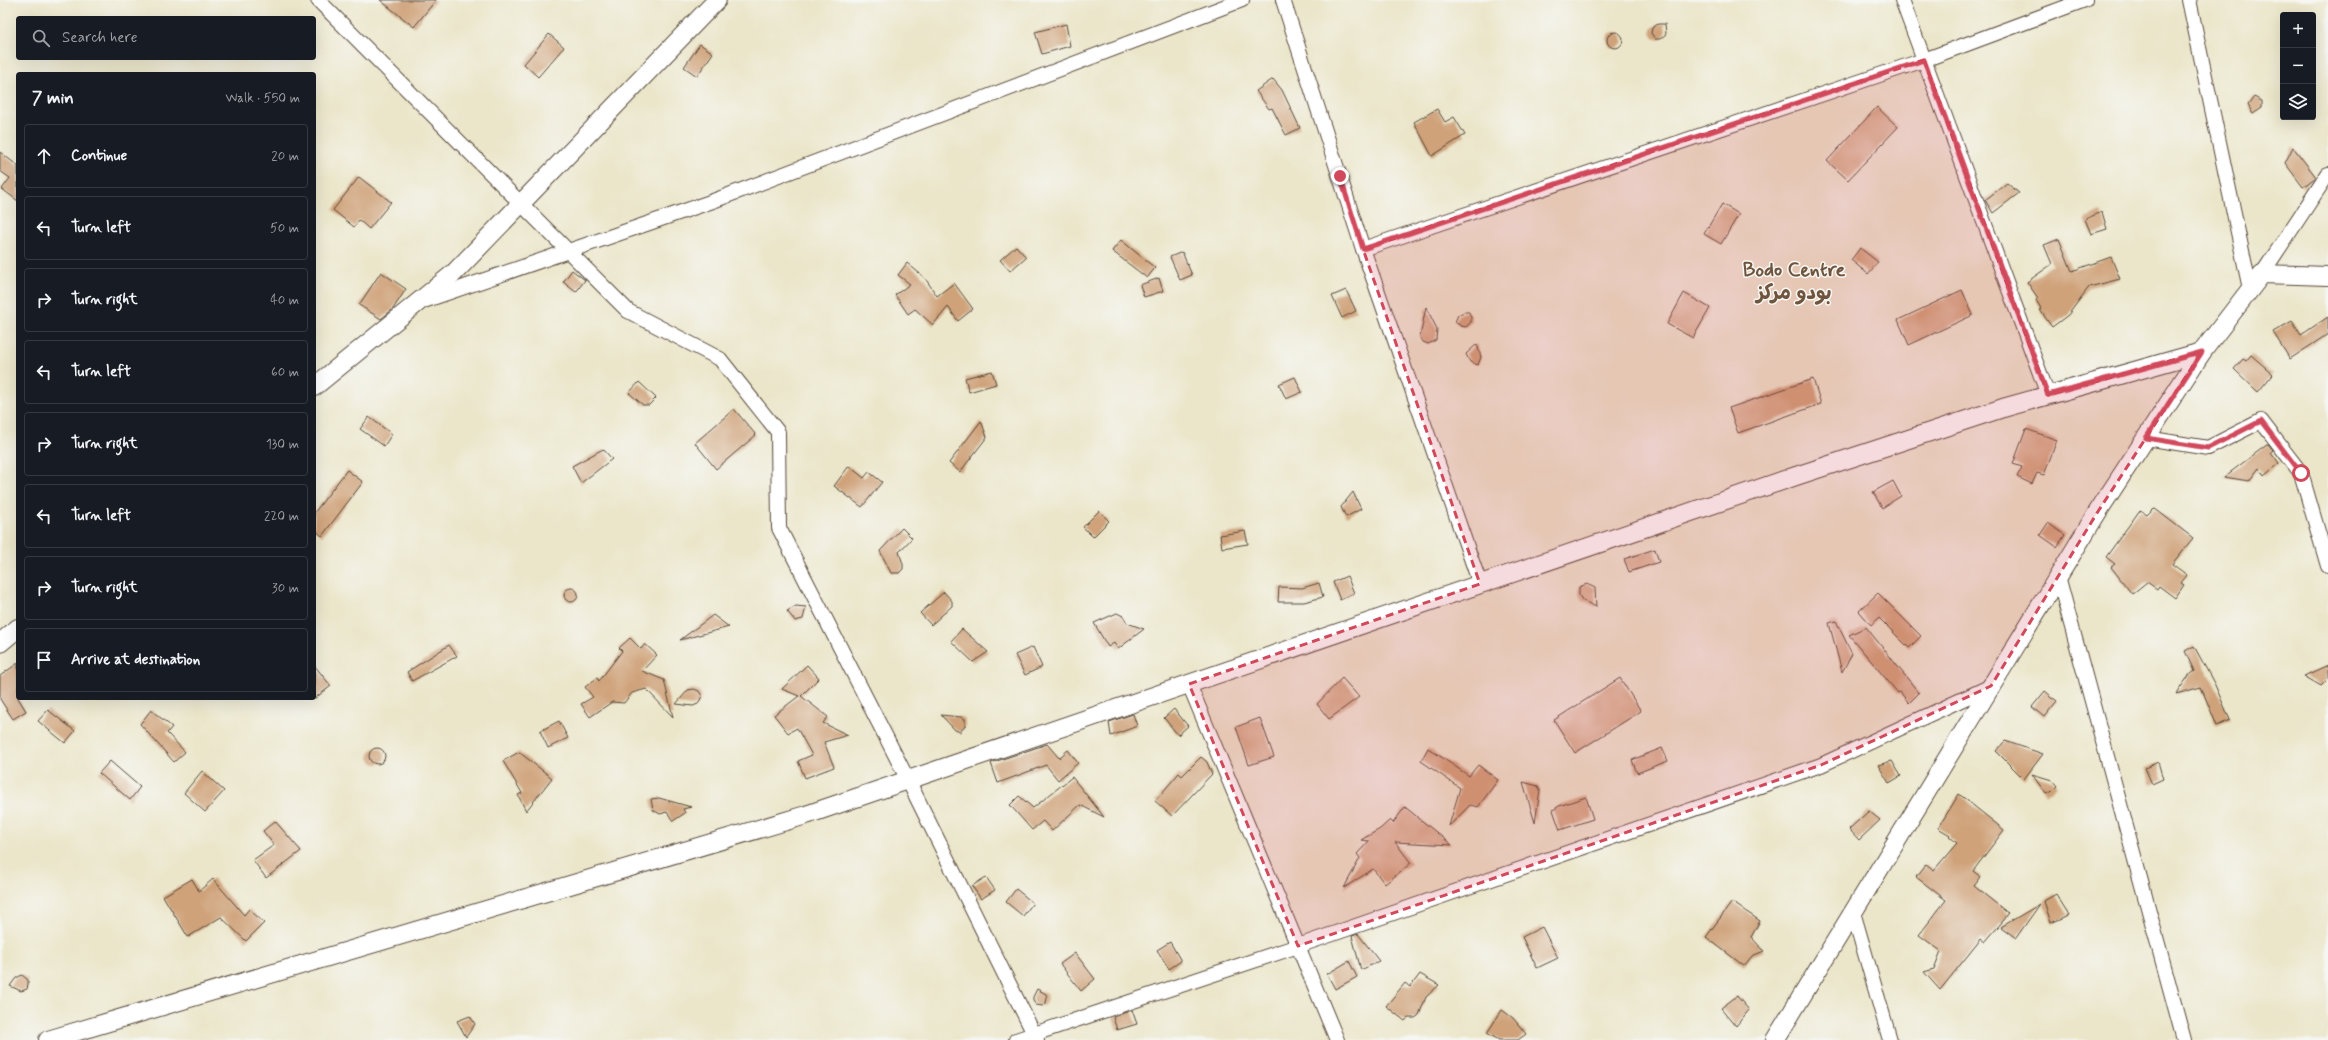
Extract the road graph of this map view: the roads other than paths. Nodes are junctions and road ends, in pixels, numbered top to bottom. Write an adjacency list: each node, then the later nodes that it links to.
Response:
1 (318, 0): 10 (street)
2 (717, 0): 10 (street)
3 (1242, 0): 12 (street)
4 (1283, 0): 11 (street)
5 (1902, 0): 8 (street)
6 (2085, 0): 8 (street)
7 (2189, 0): 15 (street)
8 (1924, 60): 11 (street); 19 (street)
9 (2328, 174): 13 (street)
10 (521, 203): 12 (street); 16 (street)
11 (1363, 249): 23 (street)
12 (568, 251): 16 (street); 28 (street)
13 (2262, 274): 14 (street); 15 (street)
14 (2328, 276)
15 (2250, 289): 17 (street)
16 (417, 304): 18 (street)
17 (2202, 352): 19 (street); 20 (street)
18 (316, 385)
19 (2048, 395): 23 (street)
20 (2146, 438): 21 (street); 22 (street)
21 (2328, 566)
22 (2058, 576): 27 (street); 37 (street)
23 (1480, 584): 26 (street)
24 (16, 630): 25 (street)
25 (0, 643)
26 (1188, 684): 28 (street); 30 (street)
27 (1991, 686): 29 (street); 30 (street)
28 (908, 780): 31 (street); 32 (street)
29 (1853, 912): 35 (street); 36 (street)
30 (1298, 946): 31 (street); 34 (street)
31 (1035, 1037): 33 (street)
32 (48, 1040)
33 (1016, 1040)
34 (1337, 1040)
35 (1775, 1040)
36 (1890, 1040)
37 (2184, 1040)

